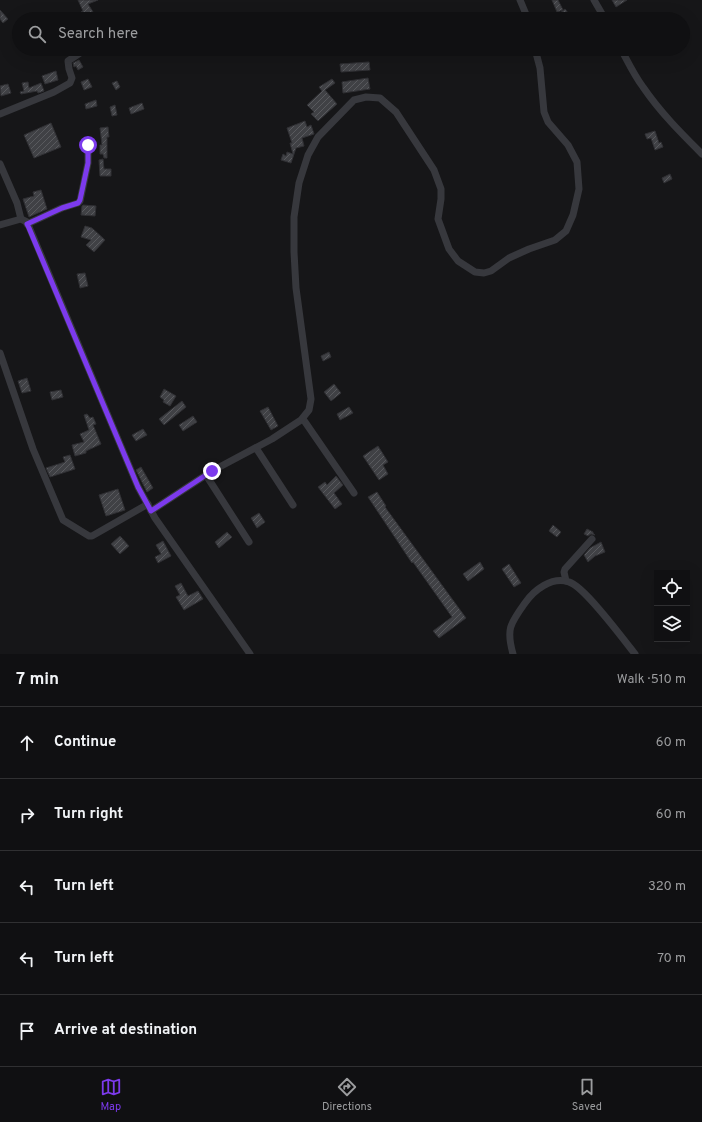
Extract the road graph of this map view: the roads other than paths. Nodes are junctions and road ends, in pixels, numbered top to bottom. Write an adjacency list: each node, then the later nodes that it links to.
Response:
1 (520, 0): 3 (street)
2 (594, 0): 4 (street)
3 (525, 12)
4 (600, 12)
5 (76, 56): 8 (street)
6 (537, 56): 15 (street)
7 (625, 56): 10 (street)
8 (0, 114)
9 (88, 145): 12 (street)
10 (702, 154)
11 (0, 164): 12 (street)
12 (24, 221): 13 (street); 19 (street)
13 (0, 225)
14 (0, 353): 19 (street)
15 (303, 418): 16 (street); 18 (street)
16 (256, 448): 17 (street); 20 (street)
17 (206, 475): 21 (street); 23 (street)
18 (354, 493)
19 (148, 504): 21 (street)
20 (293, 505)
21 (151, 511): 25 (street)
22 (592, 539): 24 (street)
23 (248, 542)
24 (566, 581): 26 (street); 27 (street)
25 (250, 654)
26 (513, 654)
27 (636, 654)

